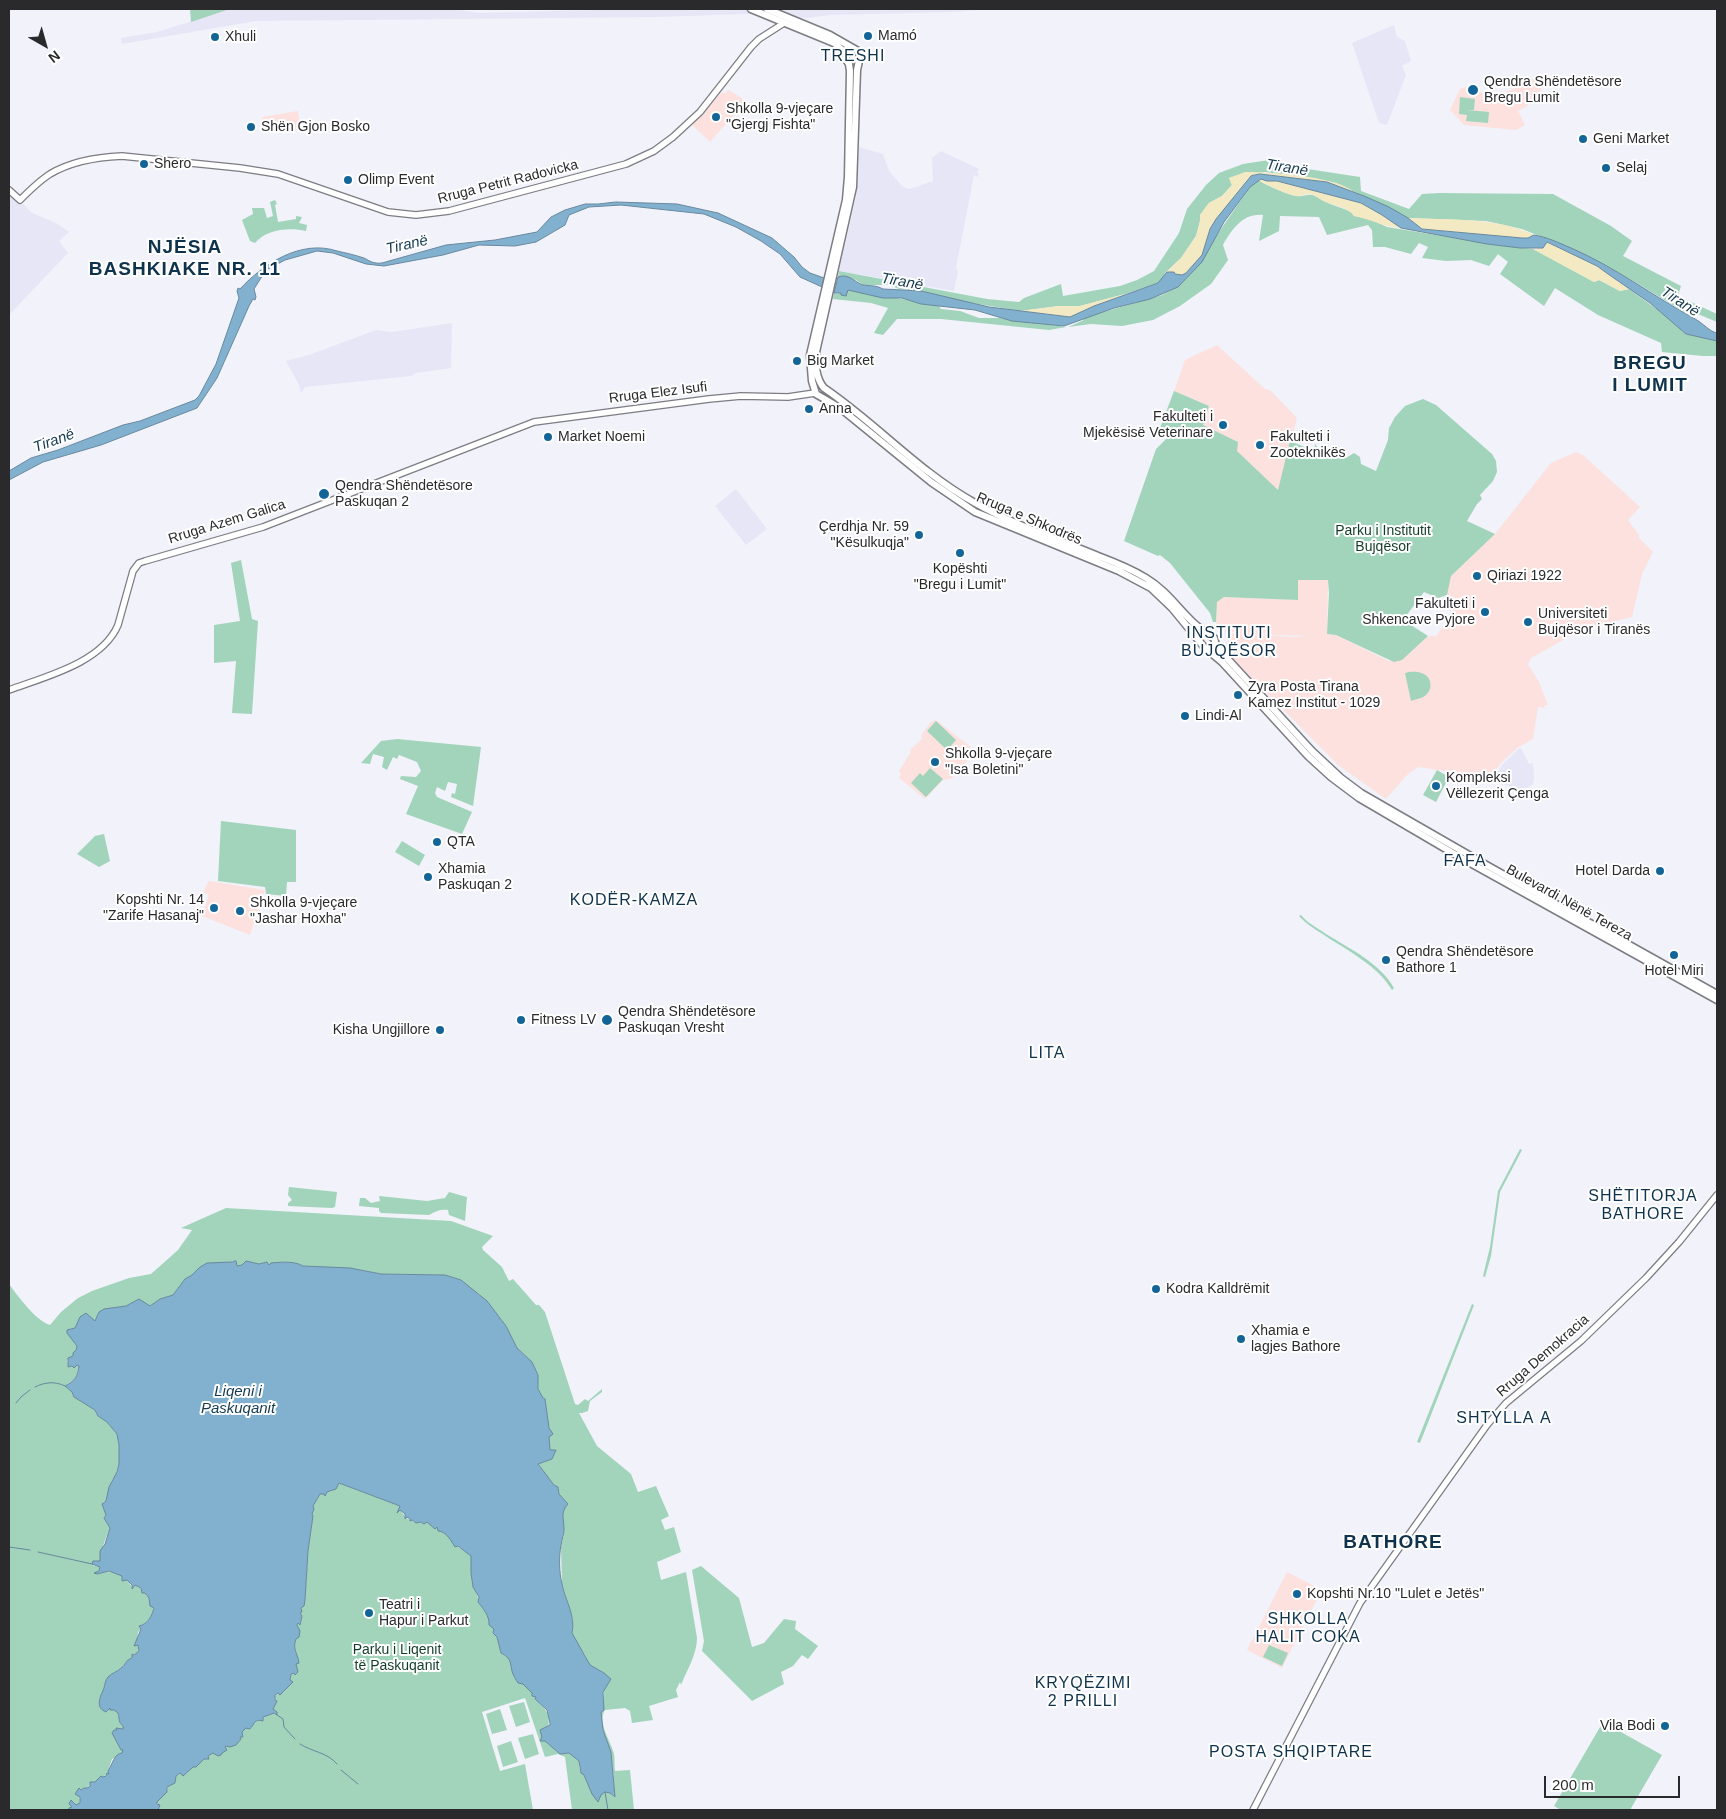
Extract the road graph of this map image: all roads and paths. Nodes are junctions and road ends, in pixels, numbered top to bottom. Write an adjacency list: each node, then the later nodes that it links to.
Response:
1 (751, 9): 3 (main road)
2 (767, 9): 3 (main road)
3 (785, 20): 4 (main road); 5 (main road); 8 (main road, Rruga Petrit Radovicka)
4 (852, 49): 5 (main road); 6 (main road)
5 (846, 53): 7 (main road)
6 (859, 61): 7 (main road); 9 (main road)
7 (850, 64): 9 (main road)
8 (9, 190)
9 (840, 239): 10 (main road)
10 (815, 345): 11 (main road); 12 (main road)
11 (823, 387): 12 (main road); 14 (main road, Rruga e Shkodrës)
12 (816, 392): 13 (main road, Rruga Elez Isufi); 14 (main road, Rruga e Shkodrës)
13 (506, 433): 20 (main road, Rruga Azem Galica)
14 (1017, 527): 15 (main road, Rruga e Shkodrës); 17 (main road, Rruga e Shkodrës)
15 (1211, 636): 16 (main road, Bulevardi Nënë Tereza); 17 (main road)
16 (1216, 644): 17 (main road); 18 (main road, Bulevardi Nënë Tereza)
17 (1206, 647): 19 (main road, Bulevardi Nënë Tereza)
18 (1224, 655): 19 (main road); 21 (main road, Bulevardi Nënë Tereza)
19 (1222, 662): 22 (main road, Bulevardi Nënë Tereza)
20 (9, 690)
21 (1717, 994)
22 (1717, 1000)
23 (1717, 1195): 24 (main road, Rruga Demokracia)
24 (1253, 1810)

